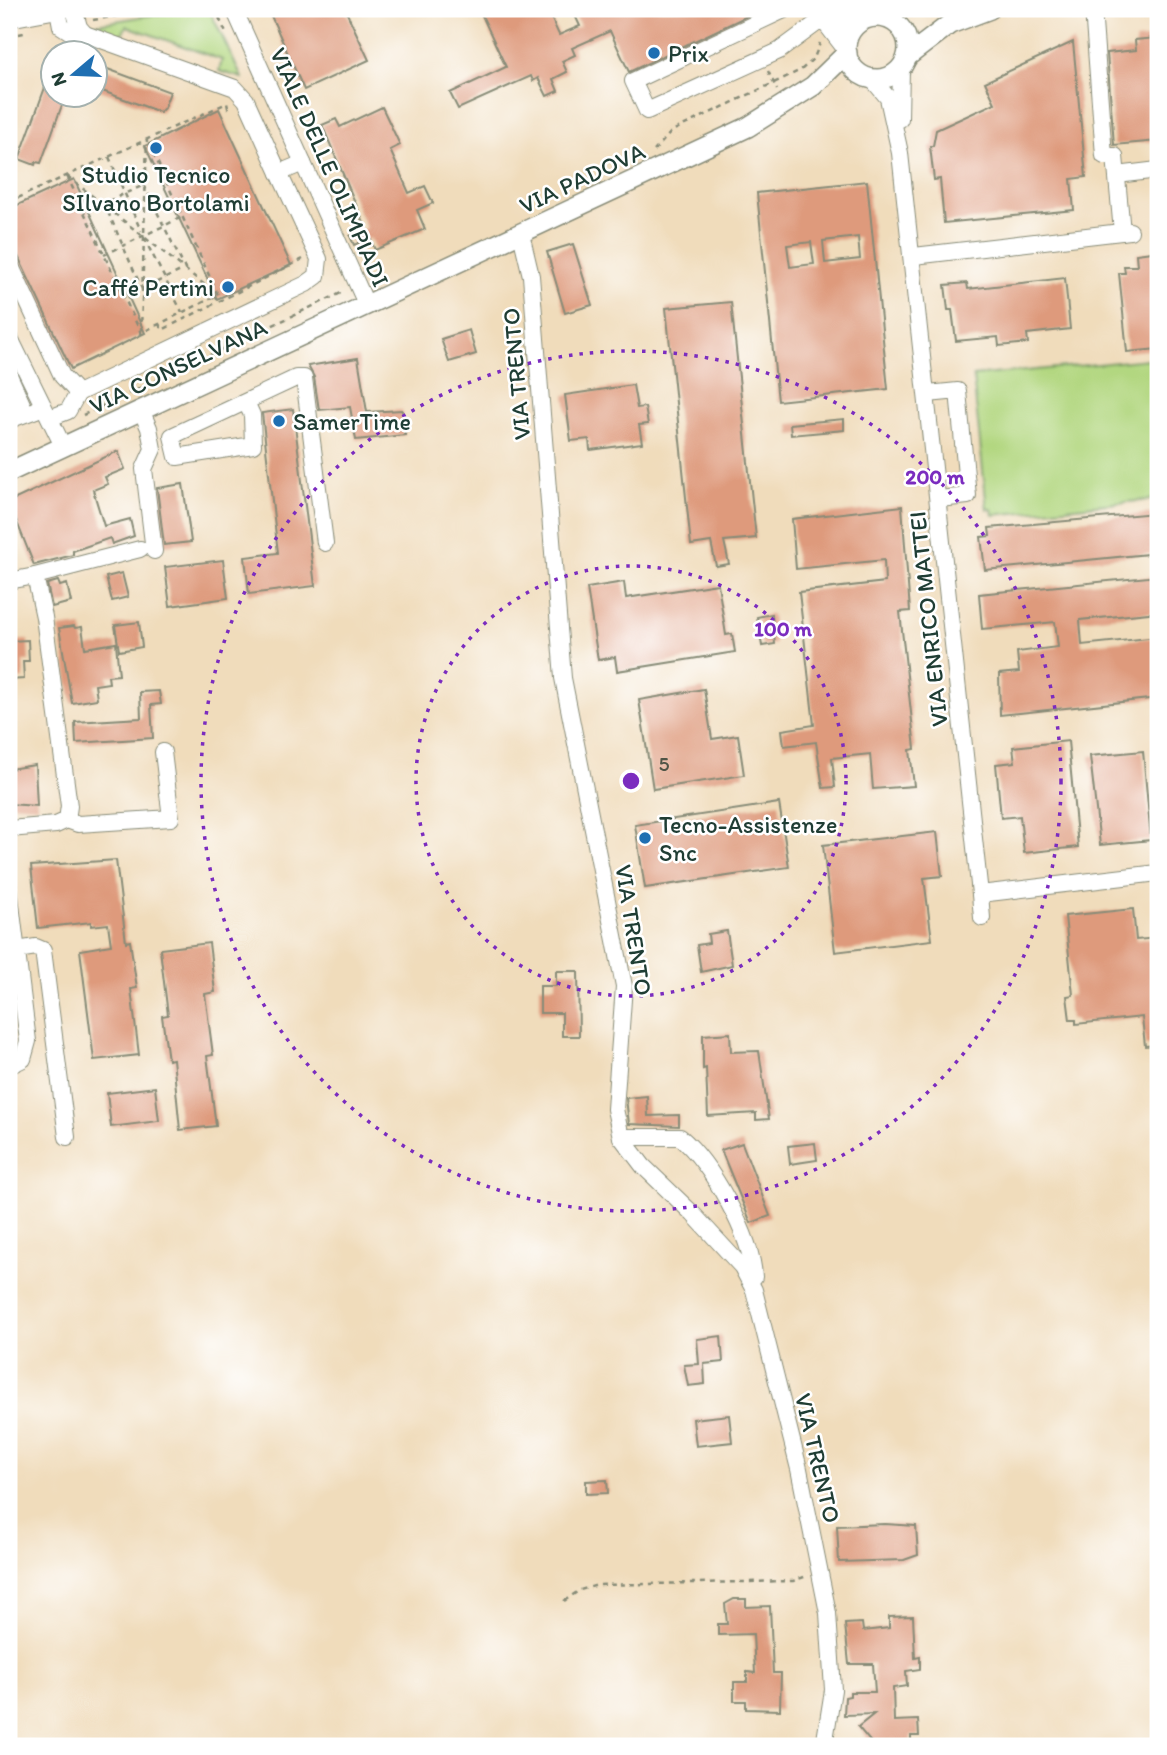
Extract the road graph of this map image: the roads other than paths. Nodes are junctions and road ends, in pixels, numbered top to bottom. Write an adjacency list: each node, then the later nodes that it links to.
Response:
1 (61, 9): 7 (street); 9 (street)
2 (234, 9): 17 (street, VIALE DELLE OLIMPIADI)
3 (786, 9): 10 (street)
4 (990, 9): 11 (main road)
5 (1093, 9): 20 (street)
6 (870, 16): 8 (main road); 10 (street); 12 (main road)
7 (9, 19)
8 (897, 19): 11 (main road); 13 (main road)
9 (79, 22): 19 (street)
10 (819, 23): 12 (street)
11 (950, 24): 13 (main road)
12 (847, 52): 14 (main road); 15 (main road, VIA PADOVA)
13 (905, 62): 14 (main road); 16 (street, VIA ENRICO MATTEI)
14 (867, 77): 15 (main road, VIA PADOVA); 16 (street, VIA ENRICO MATTEI)
15 (813, 86): 21 (main road, VIA PADOVA)
16 (900, 153): 22 (street, VIA ENRICO MATTEI)
17 (303, 163): 19 (street); 24 (street, VIALE DELLE OLIMPIADI)
18 (1158, 170): 20 (street)
19 (279, 173): 28 (street)
20 (1117, 175): 22 (street)
21 (521, 234): 24 (main road, VIA PADOVA); 51 (street, VIA TRENTO)
22 (914, 256): 29 (street, VIA ENRICO MATTEI)
23 (9, 262): 28 (street)
24 (367, 306): 31 (main road, VIA CONSELVANA)
25 (9, 336): 26 (street)
26 (12, 354): 32 (street)
27 (9, 375): 32 (street)
28 (78, 393): 32 (street)
29 (928, 394): 37 (street, VIA ENRICO MATTEI); 37 (street)
30 (246, 402): 33 (street); 33 (street); 38 (street)
31 (141, 410): 34 (main road, VIA CONSELVANA); 35 (street)
32 (27, 412): 34 (street)
33 (173, 444): 35 (street)
34 (63, 446): 36 (main road, VIA CONSELVANA)
35 (153, 449): 39 (street)
36 (9, 472)
37 (939, 499): 46 (street, VIA ENRICO MATTEI)
38 (325, 542)
39 (35, 576): 40 (street); 42 (street)
40 (9, 581)
41 (163, 752): 42 (street)
42 (67, 820): 43 (street)
43 (9, 829)
44 (1158, 873): 46 (street)
45 (9, 888): 48 (street)
46 (980, 894): 47 (street, VIA ENRICO MATTEI)
47 (982, 918)
48 (17, 950): 49 (street); 50 (street)
49 (9, 1066)
50 (67, 1137)
51 (621, 1138): 52 (street, VIA TRENTO); 52 (street)
52 (754, 1290): 53 (street, VIA TRENTO)
53 (824, 1746)

